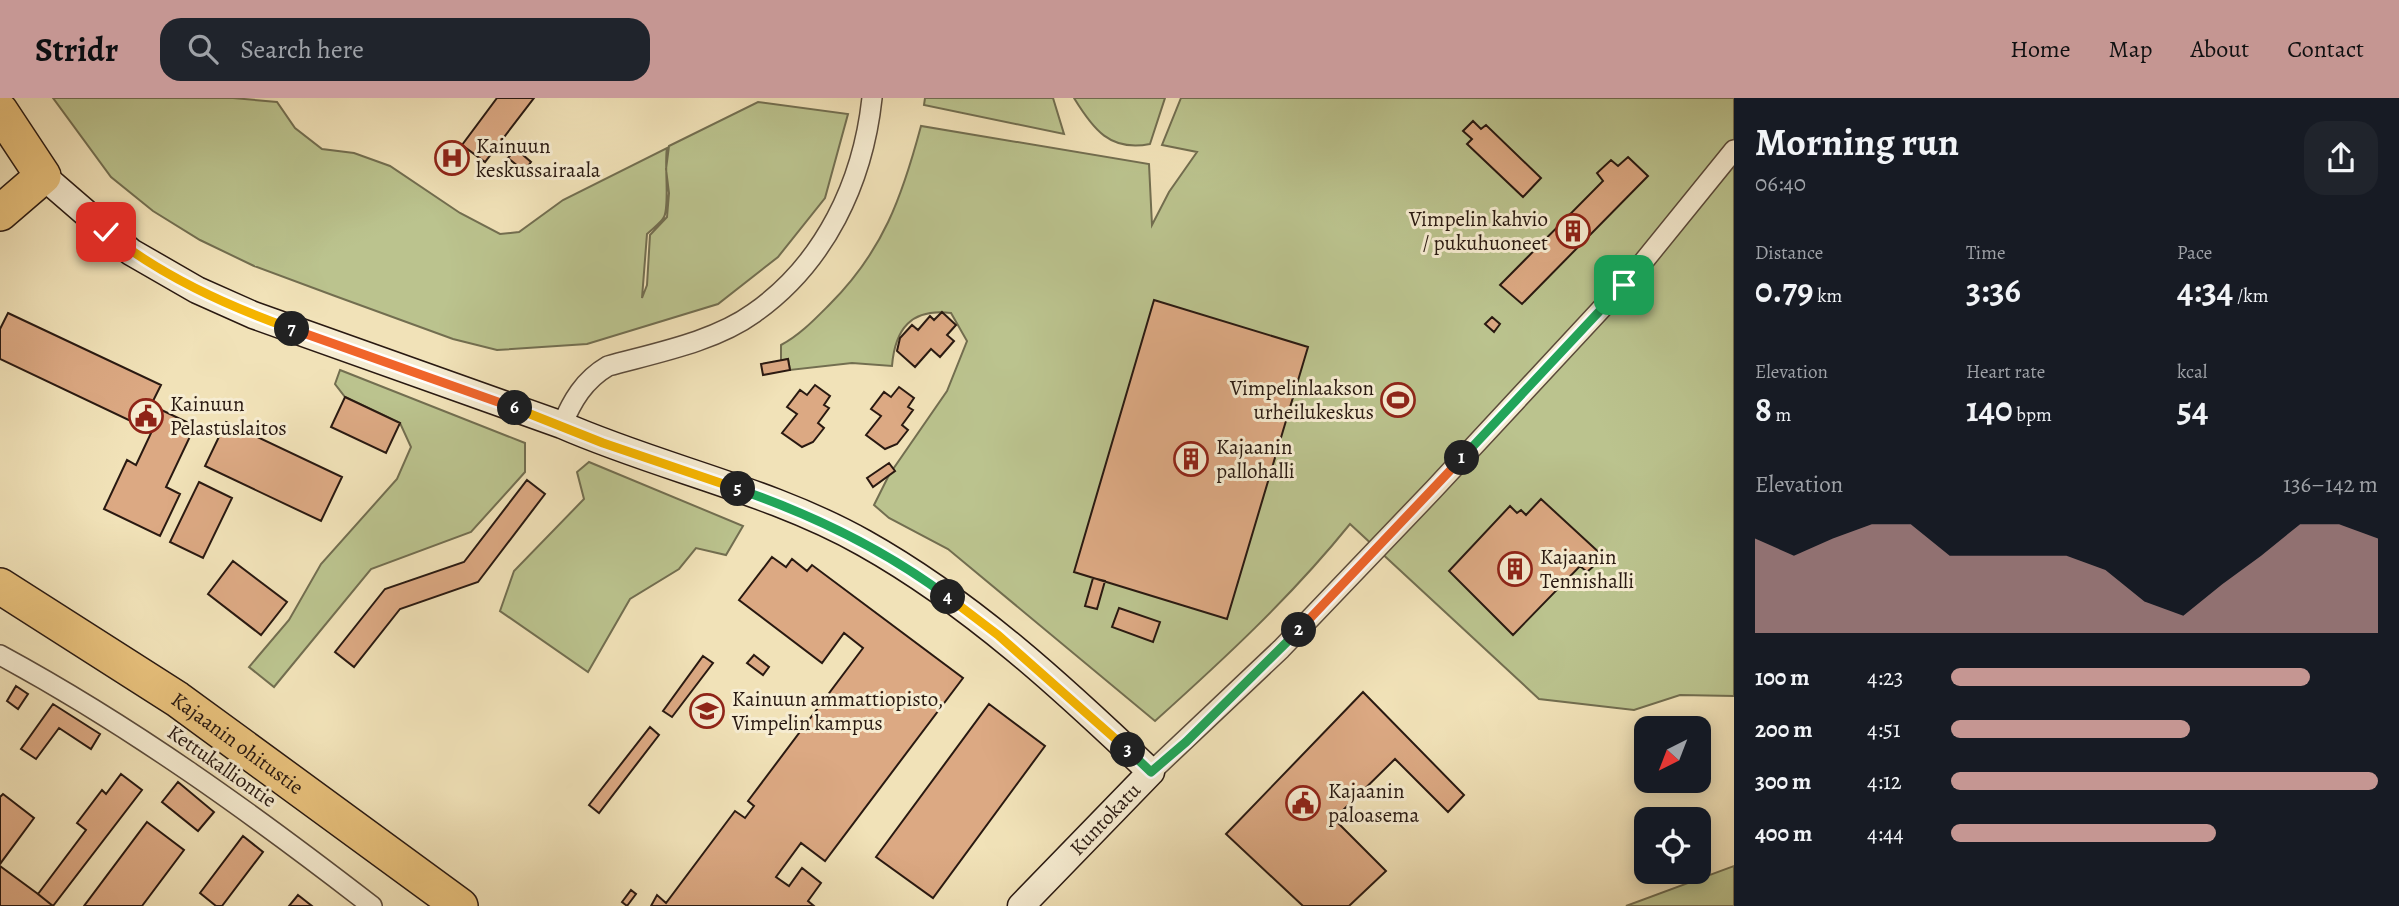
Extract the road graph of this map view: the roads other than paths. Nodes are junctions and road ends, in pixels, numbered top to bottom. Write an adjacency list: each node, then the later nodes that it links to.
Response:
1 (872, 98): 6 (street)
2 (0, 111): 4 (highway)
3 (1734, 150): 9 (street, Kuntokatu)
4 (43, 176): 5 (highway); 6 (street)
5 (0, 213)
6 (562, 425): 9 (street)
7 (3, 589): 11 (highway, Kajaanin ohitustie)
8 (0, 655): 10 (street, Kettukalliontie)
9 (1151, 772): 12 (street, Kuntokatu)
10 (372, 906)
11 (460, 906)
12 (1021, 906)

